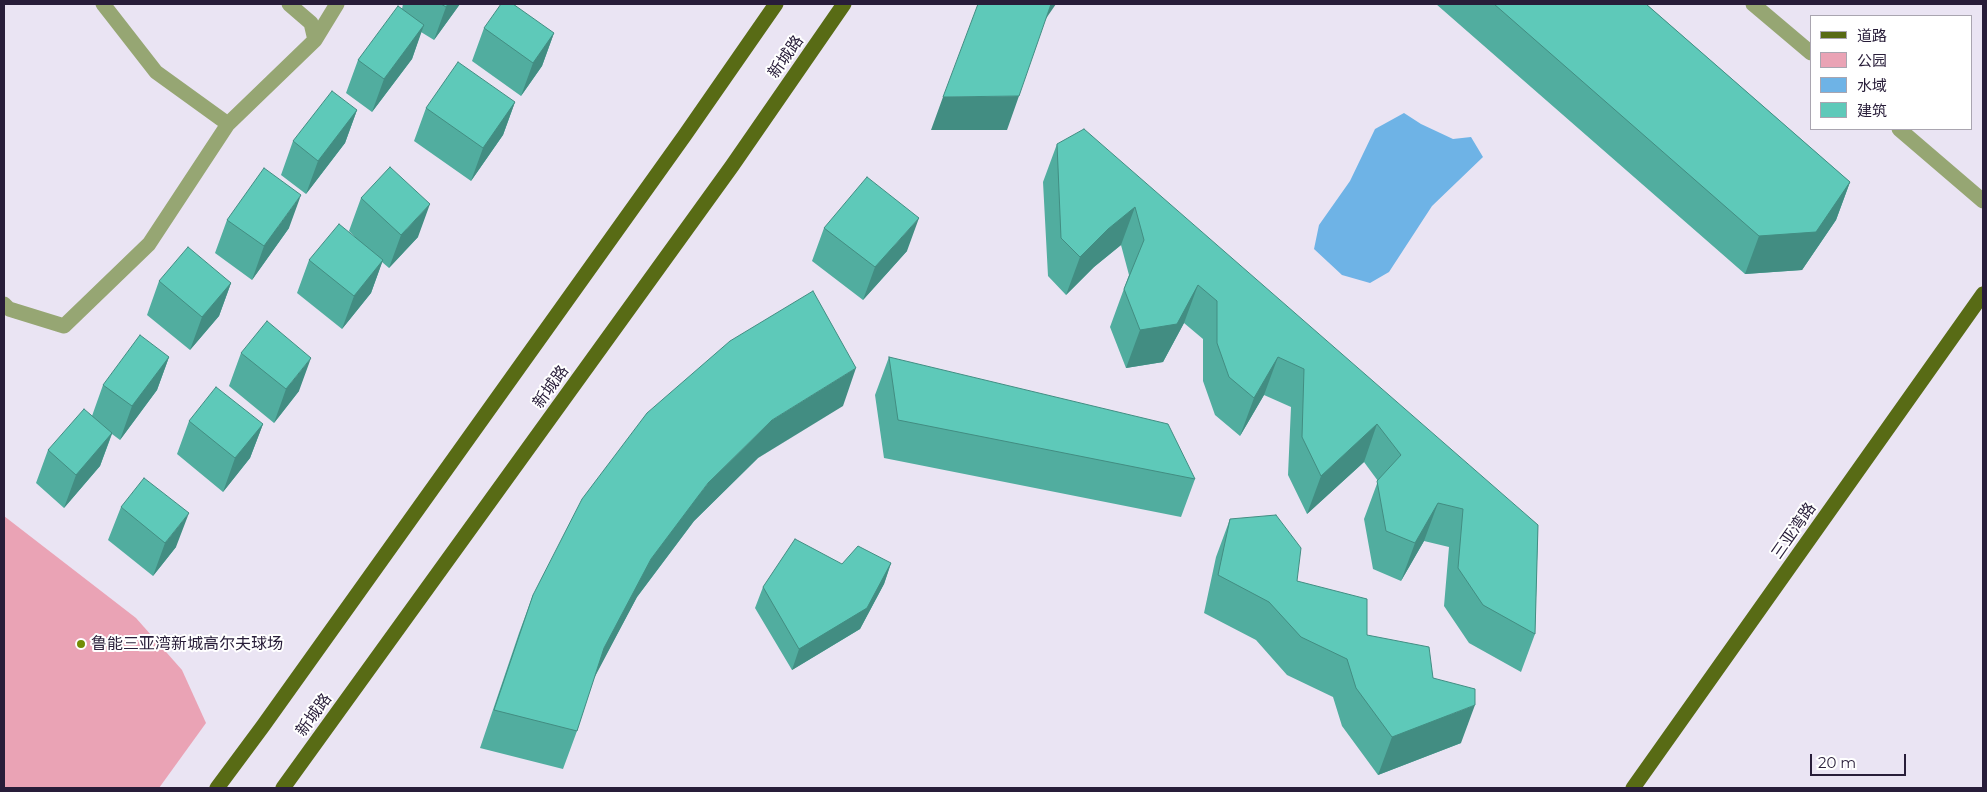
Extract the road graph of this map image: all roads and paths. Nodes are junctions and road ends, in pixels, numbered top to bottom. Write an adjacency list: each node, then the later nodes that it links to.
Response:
1 (103, 4): 9 (street)
2 (289, 4): 7 (street)
3 (337, 4): 7 (street)
4 (776, 4): 14 (main road)
5 (844, 4): 15 (main road, 新城路)
6 (1753, 4): 8 (street)
7 (315, 40): 9 (street)
8 (1810, 52)
9 (228, 124): 13 (street)
10 (1900, 130): 11 (street)
11 (1983, 201)
12 (1983, 294): 16 (main road, 三亚湾路)
13 (4, 304)
14 (216, 788)
15 (283, 788)
16 (1633, 788)

